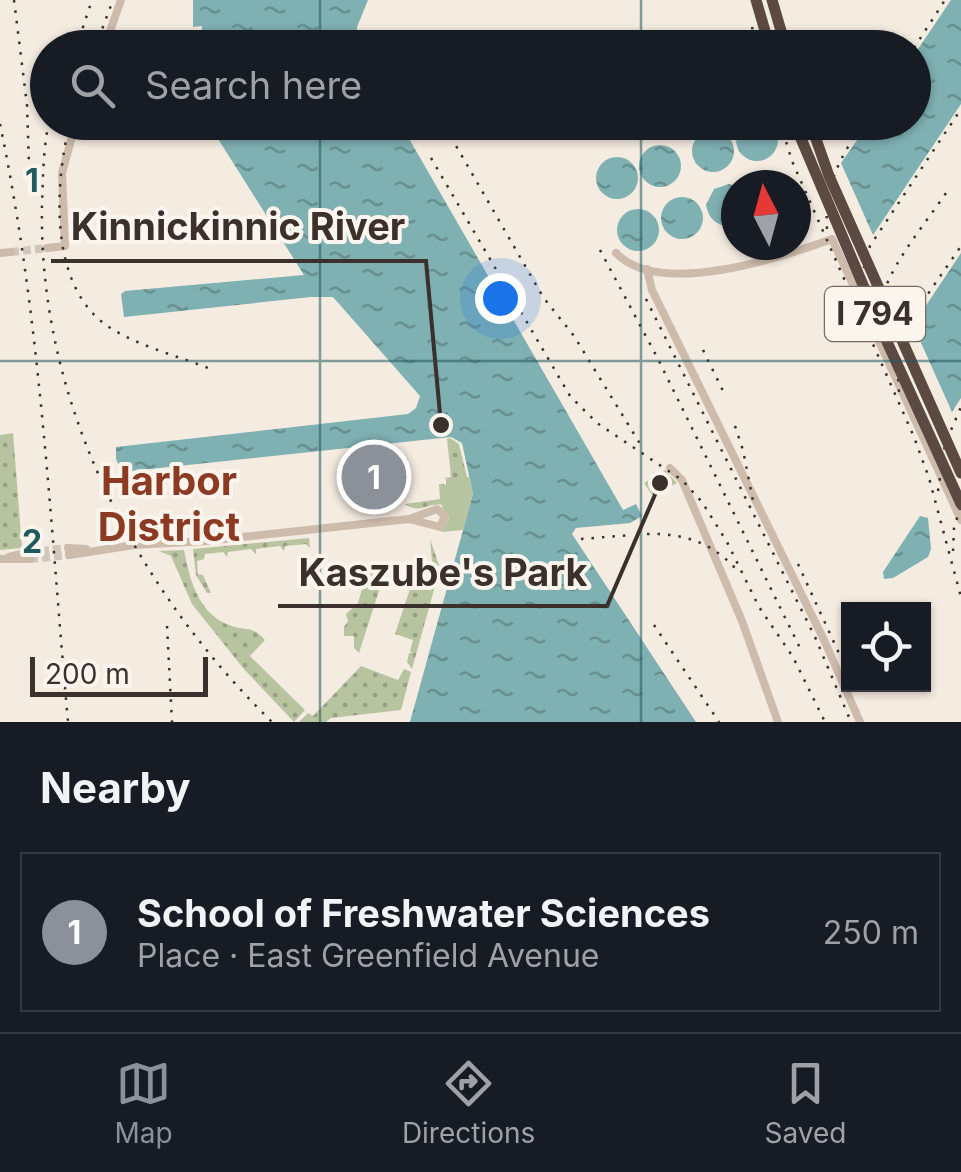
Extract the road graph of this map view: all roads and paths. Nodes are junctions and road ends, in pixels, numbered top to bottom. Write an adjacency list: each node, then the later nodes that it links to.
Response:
1 (121, 0): 4 (street)
2 (756, 0): 5 (highway)
3 (772, 0): 6 (highway)
4 (110, 30)
5 (765, 30)
6 (781, 30)
7 (71, 140): 10 (street)
8 (802, 140): 17 (highway, I 794, bridge)
9 (816, 140): 16 (highway, I 794, bridge)
10 (47, 248)
11 (11, 252): 12 (street)
12 (0, 253)
13 (616, 253): 14 (street)
14 (646, 269): 19 (street); 24 (street)
15 (670, 468): 23 (street)
16 (961, 474)
17 (961, 504)
18 (410, 519): 20 (street)
19 (961, 520)
20 (68, 552)
21 (29, 556): 22 (street)
22 (2, 558)
23 (778, 722)
24 (860, 722)

